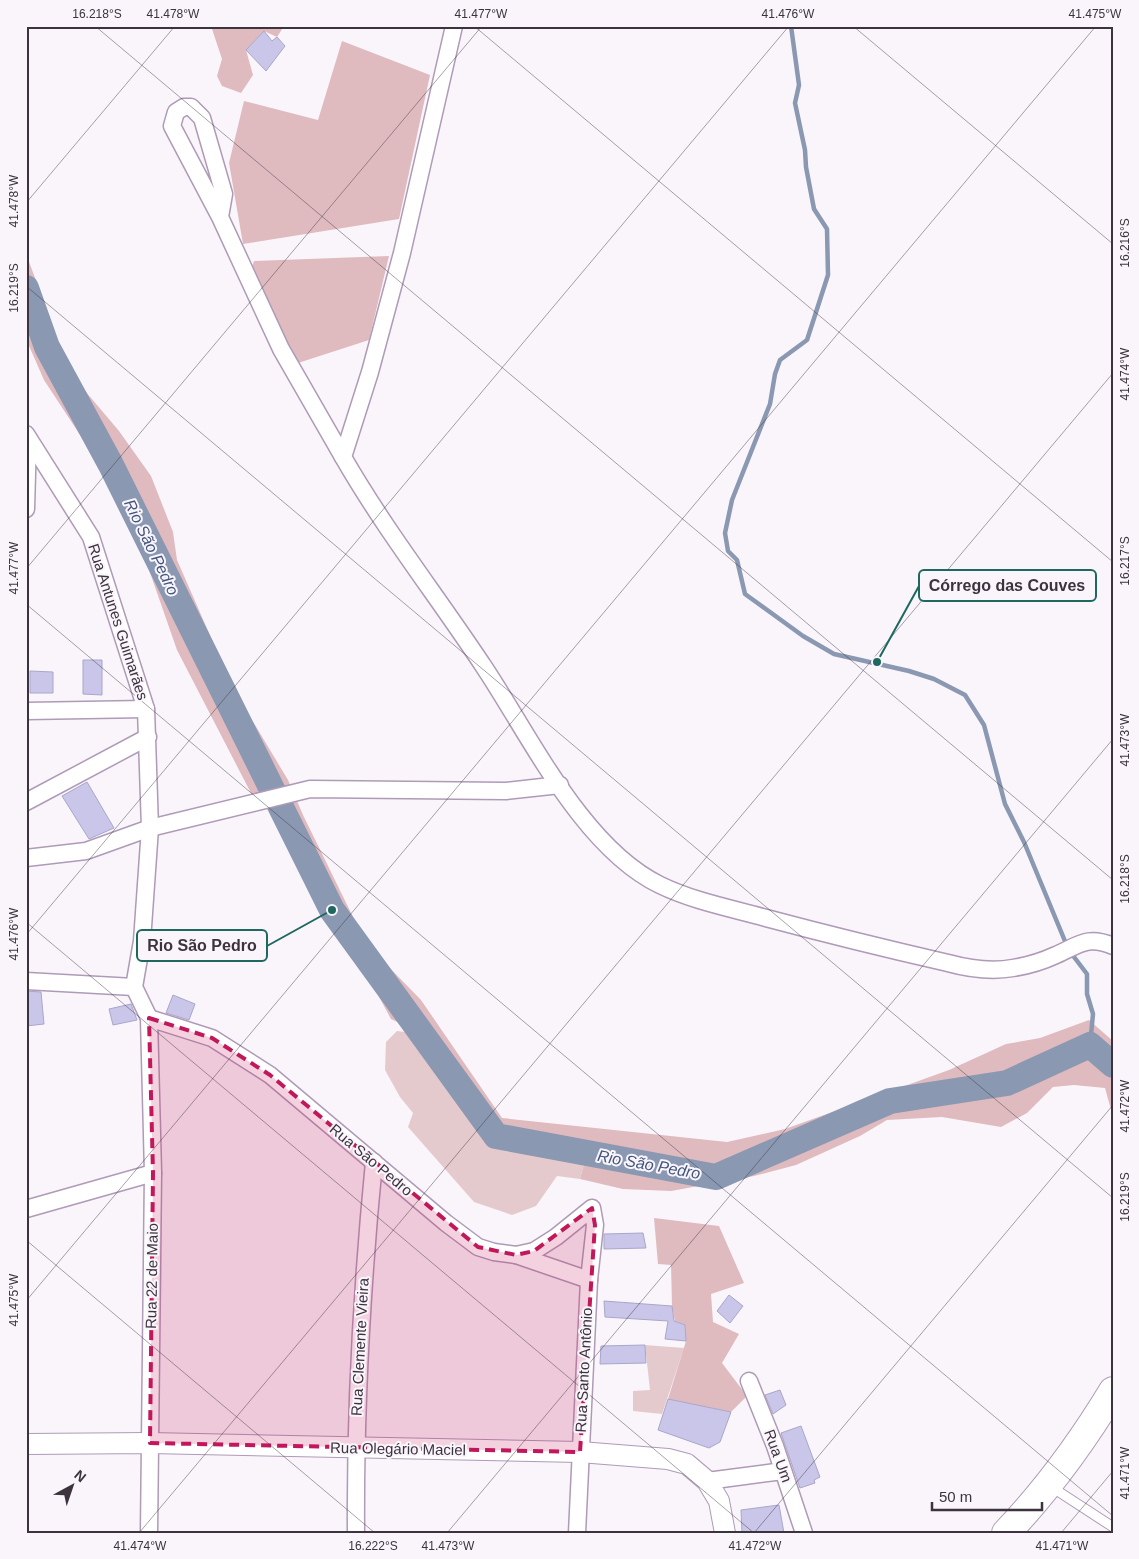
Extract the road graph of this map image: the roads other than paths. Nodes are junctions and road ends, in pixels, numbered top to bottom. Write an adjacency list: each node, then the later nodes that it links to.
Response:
1 (454, 26): 4 (street)
2 (220, 217): 2 (street); 4 (street)
3 (27, 436): 5 (street); 6 (street, Rua Antunes Guimarães)
4 (343, 457): 9 (street)
5 (26, 509)
6 (146, 709): 7 (street); 8 (street, Rua Antunes Guimarães)
7 (26, 711)
8 (148, 737): 10 (street); 11 (street, Rua Antunes Guimarães)
9 (560, 785): 11 (street); 13 (street)
10 (26, 802)
11 (150, 828): 12 (street); 15 (street, Rua Antunes Guimarães)
12 (26, 858)
13 (1113, 946)
14 (26, 981): 15 (street)
15 (134, 986): 16 (street)
16 (149, 1018): 17 (street, Rua São Pedro); 18 (street, Rua 22 de Maio)
17 (374, 1162): 21 (street, Rua São Pedro); 27 (street, Rua Clemente Vieira)
18 (153, 1173): 20 (street); 25 (street, Rua 22 de Maio)
19 (592, 1208): 21 (street, Rua São Pedro); 22 (street, Rua Santo Antônio)
20 (26, 1209)
21 (516, 1255): 22 (street)
22 (589, 1280): 28 (street, Rua Santo Antônio)
23 (749, 1381): 29 (street, Rua Um)
24 (1113, 1391): 31 (highway)
25 (150, 1443): 26 (street, Rua Olegário Maciel); 27 (street, Rua Olegário Maciel); 33 (street, Rua 22 de Maio)
26 (26, 1444)
27 (355, 1449): 28 (street, Rua Olegário Maciel); 34 (street, Rua Clemente Vieira)
28 (580, 1452): 30 (street, Rua Olegário Maciel); 35 (street, Rua Santo Antônio)
29 (784, 1471): 30 (street); 37 (street, Rua Um)
30 (708, 1481): 36 (street, Rua Olegário Maciel)
31 (1048, 1485): 32 (lane); 38 (highway)
32 (1113, 1527)
33 (150, 1533)
34 (356, 1533)
35 (577, 1533)
36 (725, 1533)
37 (804, 1533)
38 (1006, 1533)

